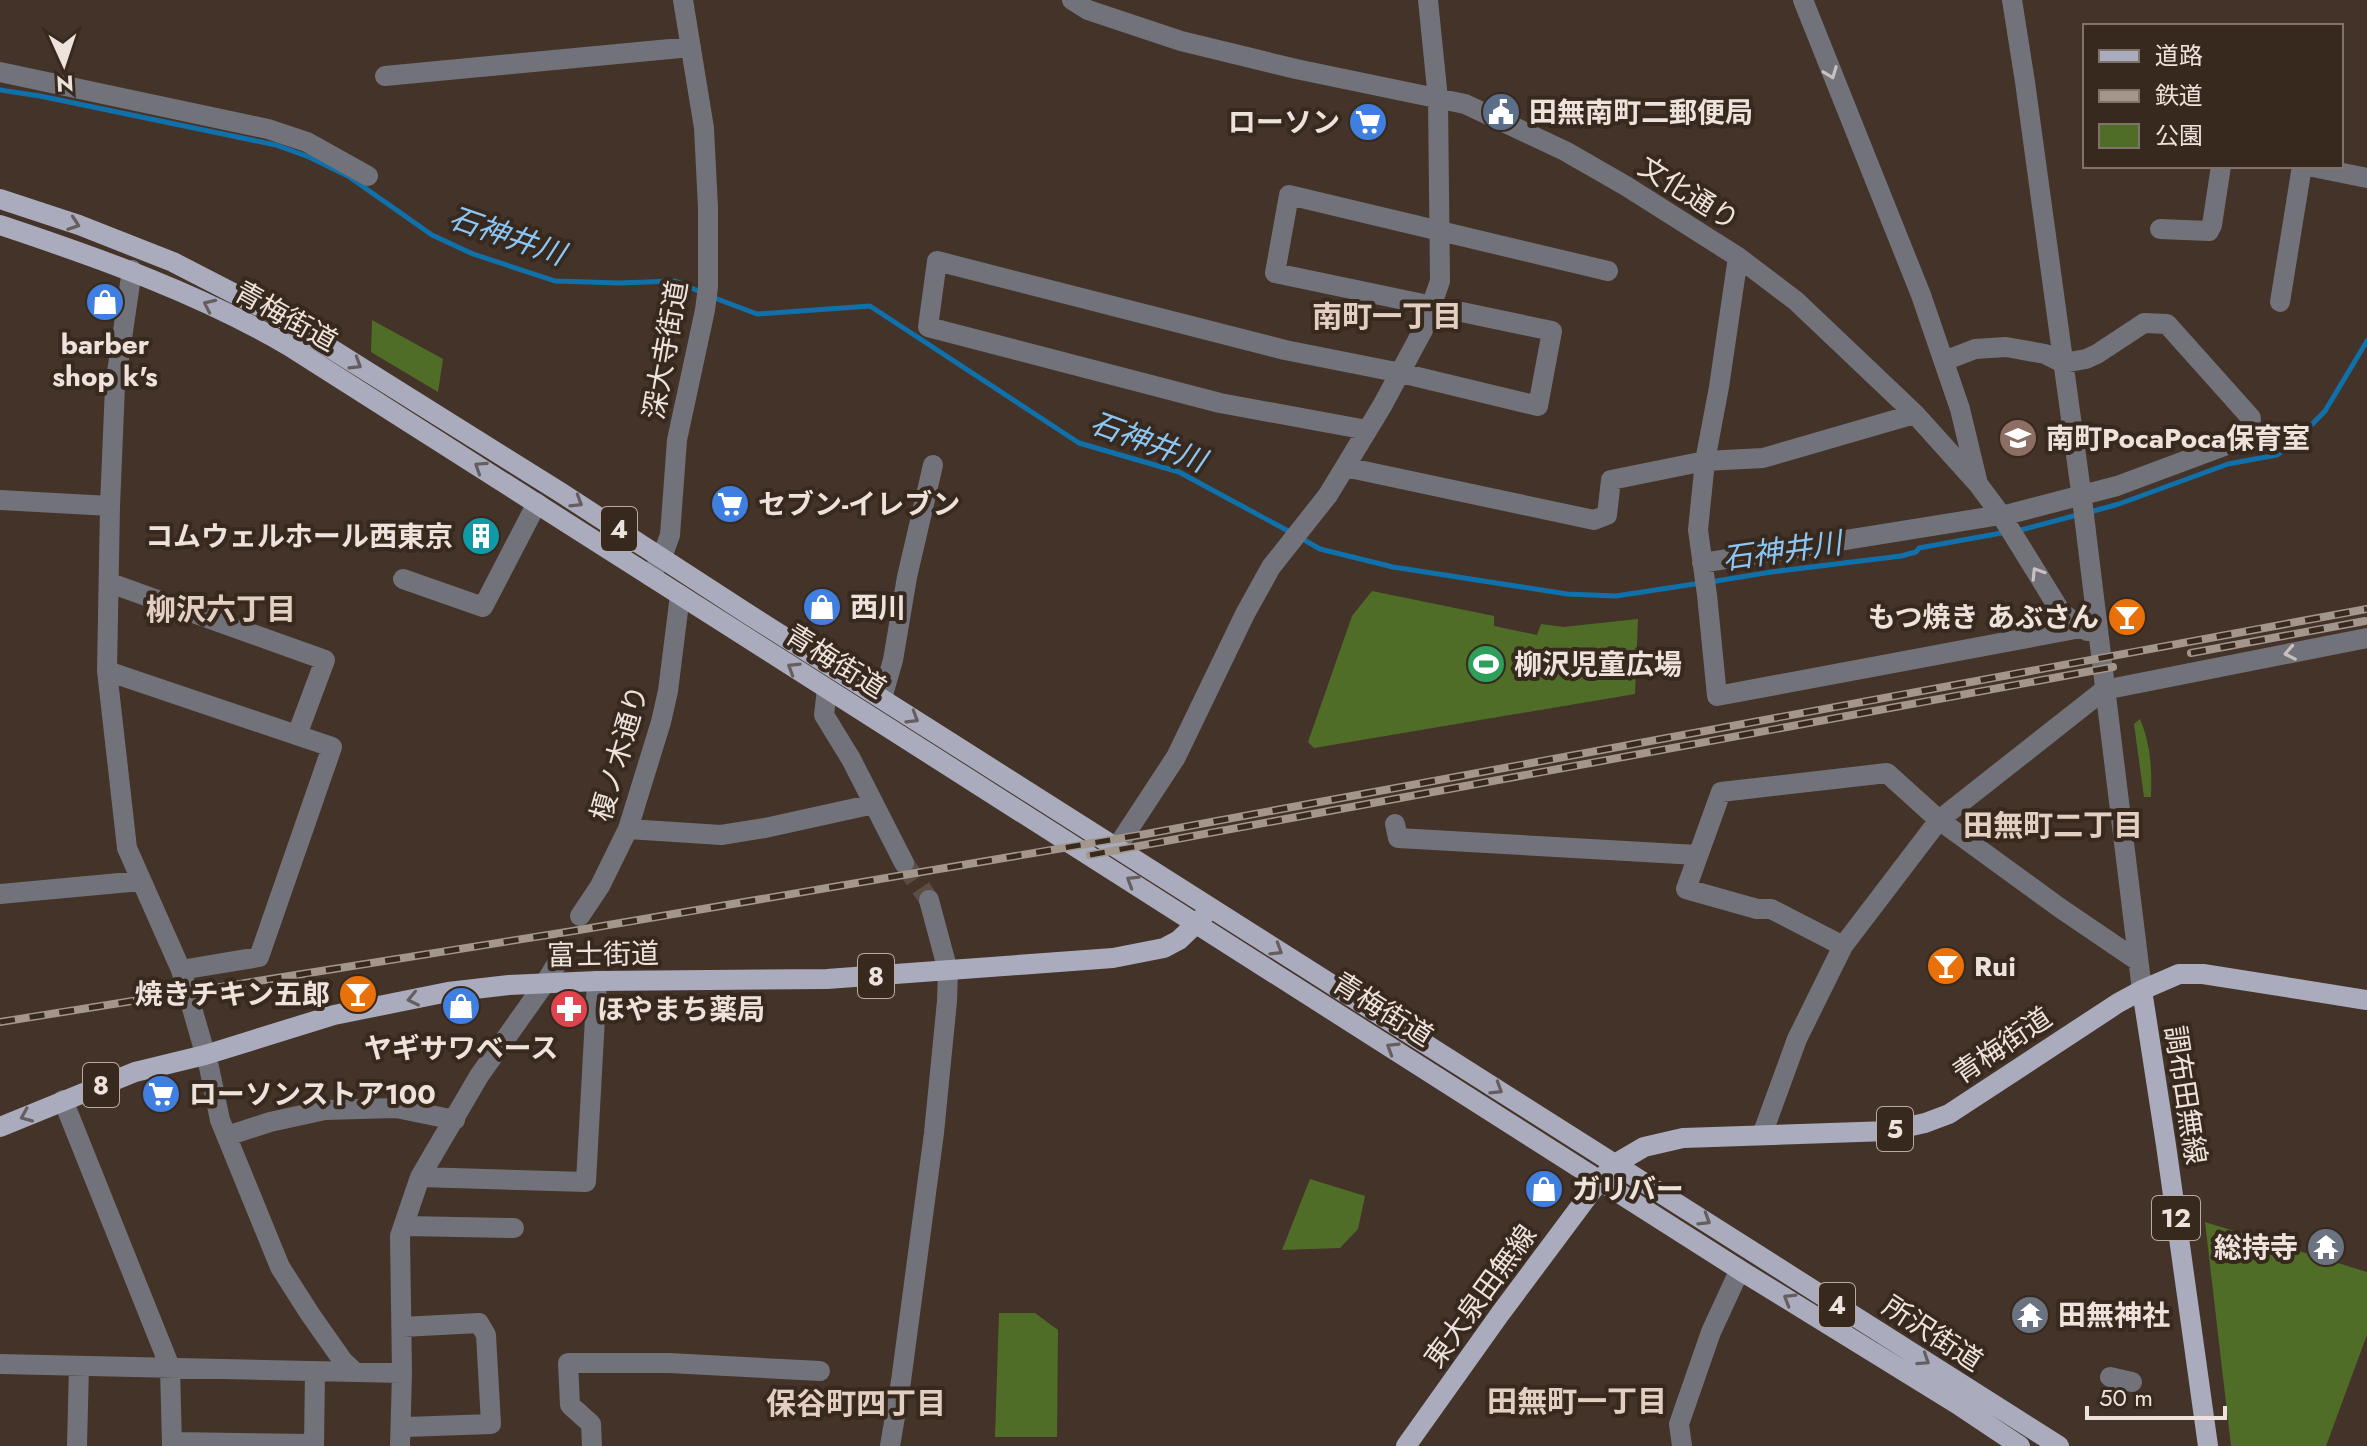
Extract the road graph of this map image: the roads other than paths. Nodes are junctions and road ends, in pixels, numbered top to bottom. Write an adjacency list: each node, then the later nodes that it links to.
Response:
1 (683, 0): 6 (street, 深大寺街道)
2 (1072, 0): 9 (street, 文化通り)
3 (1428, 0): 9 (street)
4 (1803, 0): 24 (street, one-way to 24)
5 (2012, 0): 25 (street)
6 (691, 47): 8 (street); 38 (street, 深大寺街道)
7 (0, 72): 13 (street)
8 (385, 76)
9 (1438, 99): 18 (street); 19 (street, 文化通り)
10 (2221, 168): 17 (street)
11 (2305, 168): 22 (street)
12 (2315, 168): 14 (street)
13 (368, 176)
14 (2367, 178)
15 (0, 199): 38 (main road, 青梅街道 / 4, one-way to 38)
16 (0, 225): 20 (main road, 青梅街道 / 4)
17 (2160, 229)
18 (1440, 230): 21 (street); 23 (street); 23 (street)
19 (1738, 257): 27 (street, 文化通り); 29 (street)
20 (132, 270): 35 (main road, 青梅街道 / 4, one-way to 20); 36 (street)
21 (1608, 271)
22 (2280, 302)
23 (1432, 305): 26 (street); 26 (street)
24 (1944, 361): 25 (street); 32 (street)
25 (2063, 363): 33 (street); 33 (street)
26 (1401, 373): 28 (street); 28 (street)
27 (1915, 414): 29 (street); 32 (street, 文化通り)
28 (1367, 430): 31 (street)
29 (1705, 461): 31 (street); 39 (street)
30 (933, 465): 49 (street)
31 (1345, 467): 55 (street)
32 (1978, 484): 37 (street, 文化通り)
33 (2082, 497): 37 (street); 44 (street)
34 (0, 500): 36 (street)
35 (537, 503): 40 (main road, 青梅街道 / 4); 41 (street)
36 (110, 506): 42 (street)
37 (2003, 518): 39 (street); 44 (street, 文化通り, one-way to 37)
38 (662, 557): 40 (street, 深大寺街道); 49 (main road, 青梅街道 / 4)
39 (1702, 563): 44 (street)
40 (650, 576): 43 (main road, 青梅街道 / 4)
41 (403, 579)
42 (110, 583): 46 (street); 50 (street)
43 (680, 595): 47 (main road, 青梅街道 / 4, one-way to 43); 54 (street, 榎ノ木通り)
44 (2090, 633): 48 (street)
45 (2367, 638): 48 (street, one-way to 48)
46 (107, 671): 50 (street); 58 (street)
47 (827, 689): 51 (street); 63 (main road, 青梅街道 / 4, one-way to 47)
48 (2104, 690): 52 (street); 66 (street)
49 (882, 698): 55 (main road, 青梅街道 / 4, one-way to 55)
50 (297, 735): 67 (street)
51 (874, 804): 54 (street); 57 (street)
52 (1939, 820): 56 (street); 64 (street); 66 (street)
53 (1395, 824): 56 (street)
54 (628, 829): 62 (street, 榎ノ木通り)
55 (1117, 847): 61 (main road, 青梅街道 / 4)
56 (1697, 855): 64 (street)
57 (904, 863)
58 (141, 881): 59 (street); 67 (street)
59 (0, 894)
60 (929, 900): 68 (street)
61 (1212, 908): 63 (main road, 富士街道 / 8); 79 (main road, 青梅街道 / 4, one-way to 79)
62 (580, 916)
63 (1197, 924): 68 (main road, 富士街道 / 8); 81 (main road, 青梅街道 / 4, one-way to 63)
64 (1843, 946): 77 (street)
65 (564, 952): 70 (street)
66 (2138, 961): 71 (street)
67 (181, 970): 73 (street)
68 (948, 971): 69 (main road, 富士街道 / 8); 101 (street)
69 (597, 981): 70 (main road, 富士街道 / 8); 80 (street)
70 (545, 983): 73 (main road, 富士街道 / 8, one-way to 73); 75 (street)
71 (2142, 990): 72 (main road, 青梅街道 / 5); 77 (main road, 青梅街道 / 5); 106 (main road, 調布田無線 / 12)
72 (2367, 1000)
73 (205, 1055): 74 (main road, 富士街道 / 8); 78 (street)
74 (63, 1100): 76 (main road, 富士街道 / 8, one-way to 76); 88 (street)
75 (455, 1120): 78 (street); 80 (street)
76 (0, 1127)
77 (1762, 1135): 79 (main road, 青梅街道 / 5)
78 (227, 1136): 91 (street)
79 (1615, 1164): 81 (main road, 青梅街道 / 5); 105 (main road, 所沢街道 / 4, one-way to 105)
80 (420, 1177): 82 (street)
81 (1600, 1180): 84 (main road, 所沢街道 / 4); 102 (main road, 東大泉田無線)
82 (405, 1226): 83 (street); 85 (street)
83 (514, 1228)
84 (1743, 1272): 103 (street); 104 (main road, 所沢街道 / 4, one-way to 84)
85 (402, 1327): 92 (street); 95 (street)
86 (0, 1364): 87 (street)
87 (79, 1366): 88 (street); 99 (street)
88 (170, 1367): 89 (street); 96 (street)
89 (315, 1371): 91 (street); 98 (street)
90 (820, 1371): 100 (street)
91 (355, 1372): 92 (street)
92 (402, 1373): 95 (street)
93 (2110, 1377): 94 (street)
94 (2132, 1382)
95 (405, 1435)
96 (172, 1444): 97 (street)
97 (261, 1445): 98 (street)
98 (314, 1445)
99 (77, 1446)
100 (592, 1446)
101 (890, 1446)
102 (1406, 1446)
103 (1682, 1446)
104 (2020, 1446)
105 (2059, 1446)
106 (2208, 1446)

